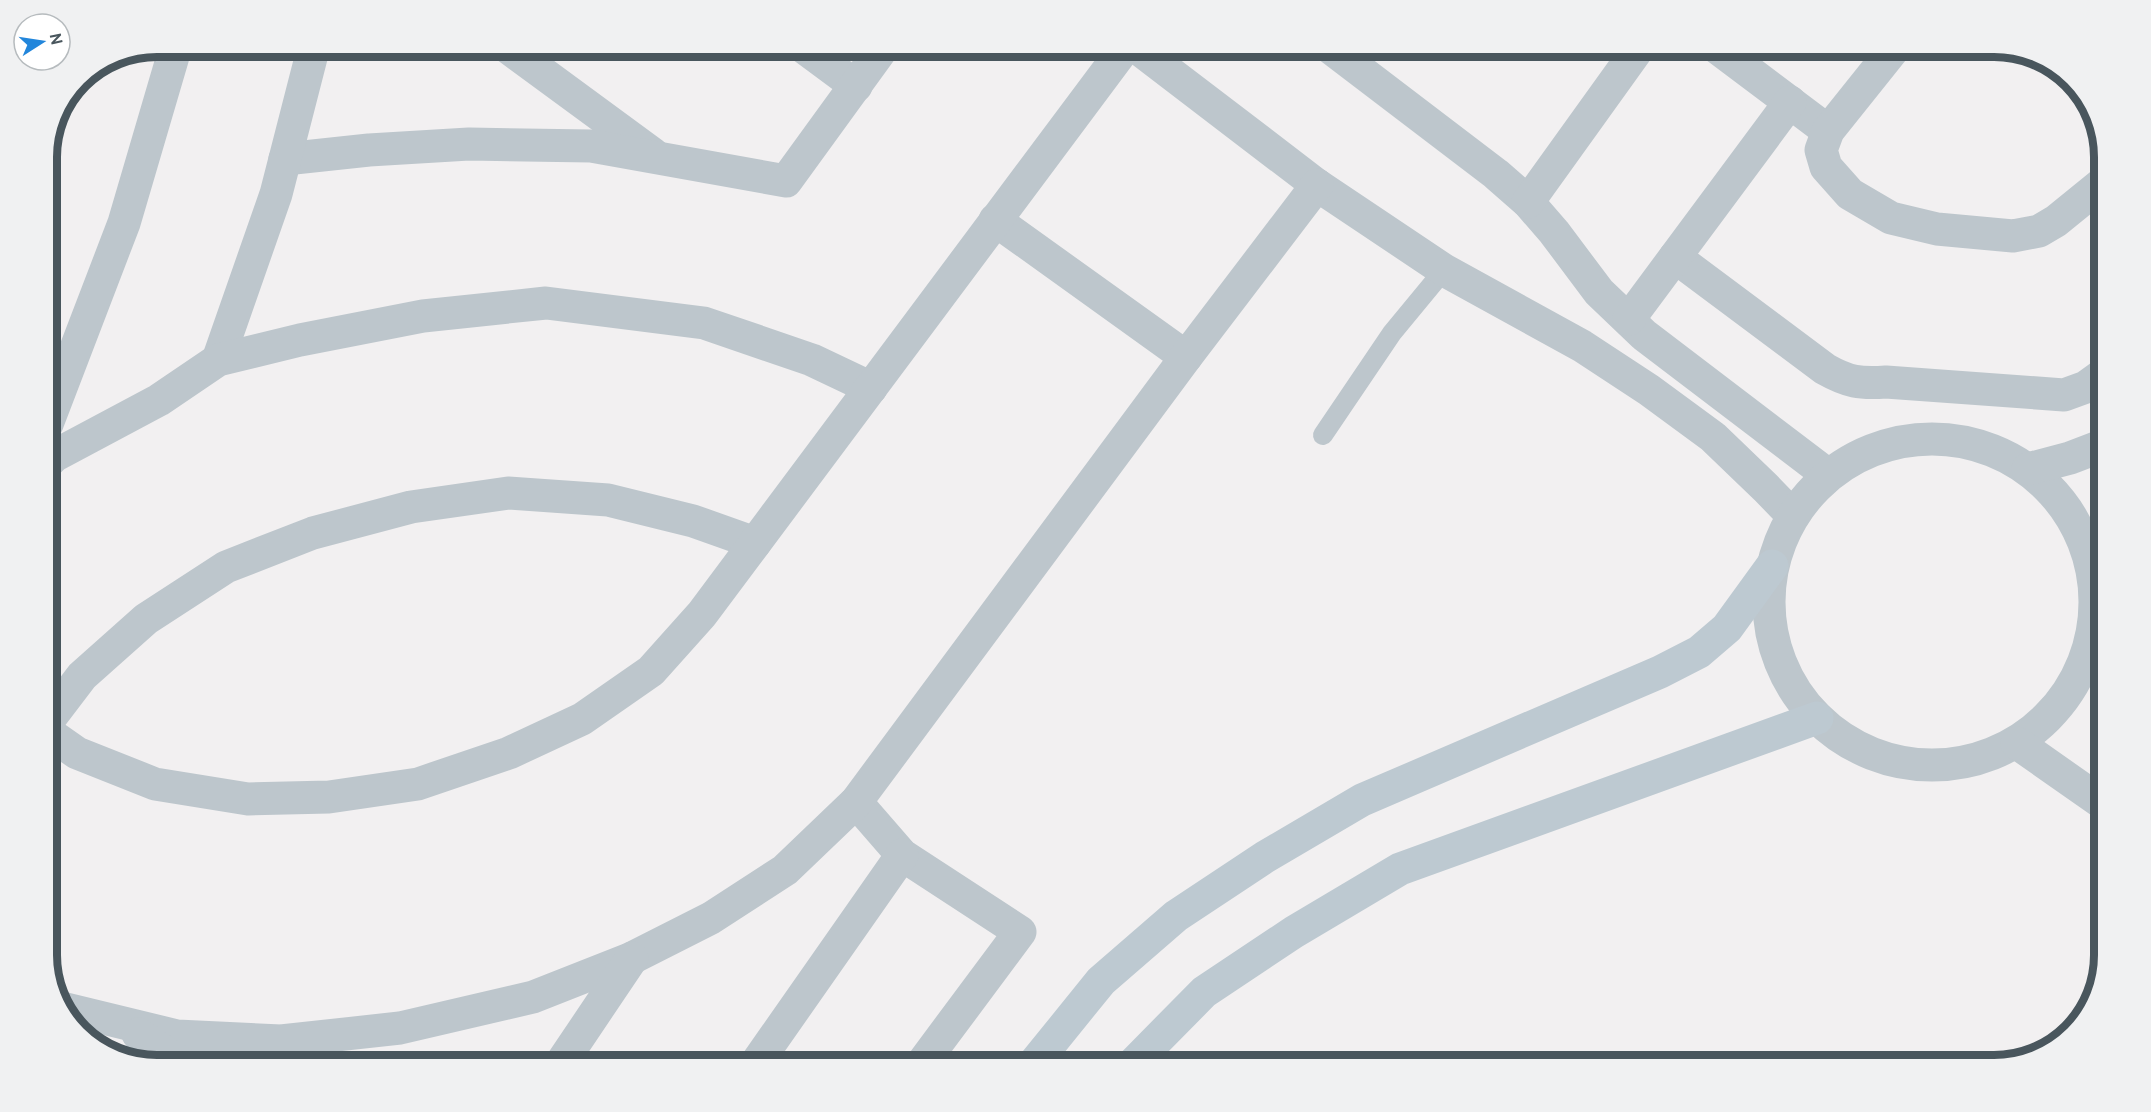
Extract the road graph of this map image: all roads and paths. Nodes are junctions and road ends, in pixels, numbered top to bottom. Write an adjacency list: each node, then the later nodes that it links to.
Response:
1 (173, 57): 28 (street)
2 (311, 57): 15 (street)
3 (523, 57): 16 (street)
4 (817, 57): 12 (street)
5 (876, 57): 12 (street)
6 (1118, 57): 20 (street)
7 (1149, 57): 17 (street)
8 (1346, 57): 19 (street)
9 (1632, 57): 19 (street)
10 (1731, 57): 13 (street)
11 (1887, 57): 14 (street)
12 (856, 86): 16 (street)
13 (1790, 102): 14 (street); 21 (street)
14 (1828, 130): 18 (street)
15 (285, 159): 16 (street); 25 (street)
16 (659, 159)
17 (1317, 185): 22 (street); 24 (street)
18 (2094, 190)
19 (1528, 202): 23 (street)
20 (995, 220): 24 (street); 27 (street)
21 (1675, 257): 23 (street); 26 (street)
22 (1444, 270): 29 (lane); 34 (street)
23 (1629, 319): 33 (street)
24 (1186, 357): 44 (street)
25 (218, 360): 27 (street); 31 (street)
26 (2094, 381)
27 (871, 388): 35 (street)
28 (57, 397)
29 (1323, 435)
30 (2094, 449): 32 (street)
31 (57, 454)
32 (2028, 469): 33 (street); 36 (street)
33 (1828, 476): 34 (street)
34 (1793, 516): 37 (street)
35 (755, 543): 39 (street); 41 (street)
36 (2094, 547)
37 (1773, 566): 40 (street); 53 (street)
38 (2094, 669): 42 (street)
39 (57, 709)
40 (1817, 717): 42 (street); 54 (street)
41 (57, 739)
42 (2017, 743): 43 (street)
43 (2094, 797)
44 (856, 802): 45 (street); 46 (street)
45 (902, 855): 51 (street); 52 (street)
46 (632, 958): 48 (street); 50 (street)
47 (74, 1011): 48 (street)
48 (121, 1023): 49 (street)
49 (169, 1055)
50 (567, 1055)
51 (762, 1055)
52 (928, 1055)
53 (1041, 1055)
54 (1142, 1055)

